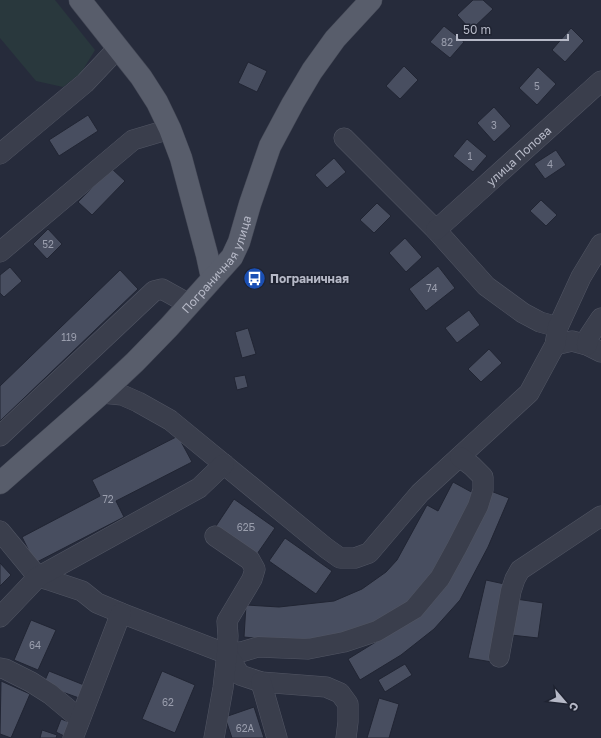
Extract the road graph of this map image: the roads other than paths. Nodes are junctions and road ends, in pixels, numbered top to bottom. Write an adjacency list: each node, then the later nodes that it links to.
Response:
1 (371, 0): 11 (main road, Пограничная улица)
2 (87, 4): 3 (main road)
3 (118, 48): 5 (main road); 7 (street)
4 (601, 81): 8 (street, улица Попова)
5 (170, 129): 10 (street); 11 (main road)
6 (344, 138): 8 (street)
7 (0, 154)
8 (436, 230): 14 (street)
9 (601, 244): 14 (street)
10 (0, 252)
11 (212, 278): 12 (main road, Пограничная улица)
12 (190, 304): 16 (main road, Пограничная улица); 17 (street)
13 (601, 318): 15 (street)
14 (557, 336): 15 (street); 18 (street)
15 (594, 348)
16 (102, 393): 19 (street); 20 (main road, Пограничная улица)
17 (0, 436)
18 (460, 458): 19 (street); 27 (street)
19 (224, 464): 24 (street)
20 (2, 476)
21 (601, 516): 28 (street)
22 (0, 531): 24 (street)
23 (215, 536): 27 (street)
24 (38, 577): 25 (street); 26 (street)
25 (121, 614): 27 (street); 31 (street)
26 (0, 617)
27 (227, 654): 30 (street); 33 (street)
28 (499, 657)
29 (0, 668): 31 (street)
30 (261, 682): 34 (street); 35 (street)
31 (80, 719): 32 (street)
32 (73, 738)
33 (214, 738)
34 (277, 738)
35 (346, 738)

